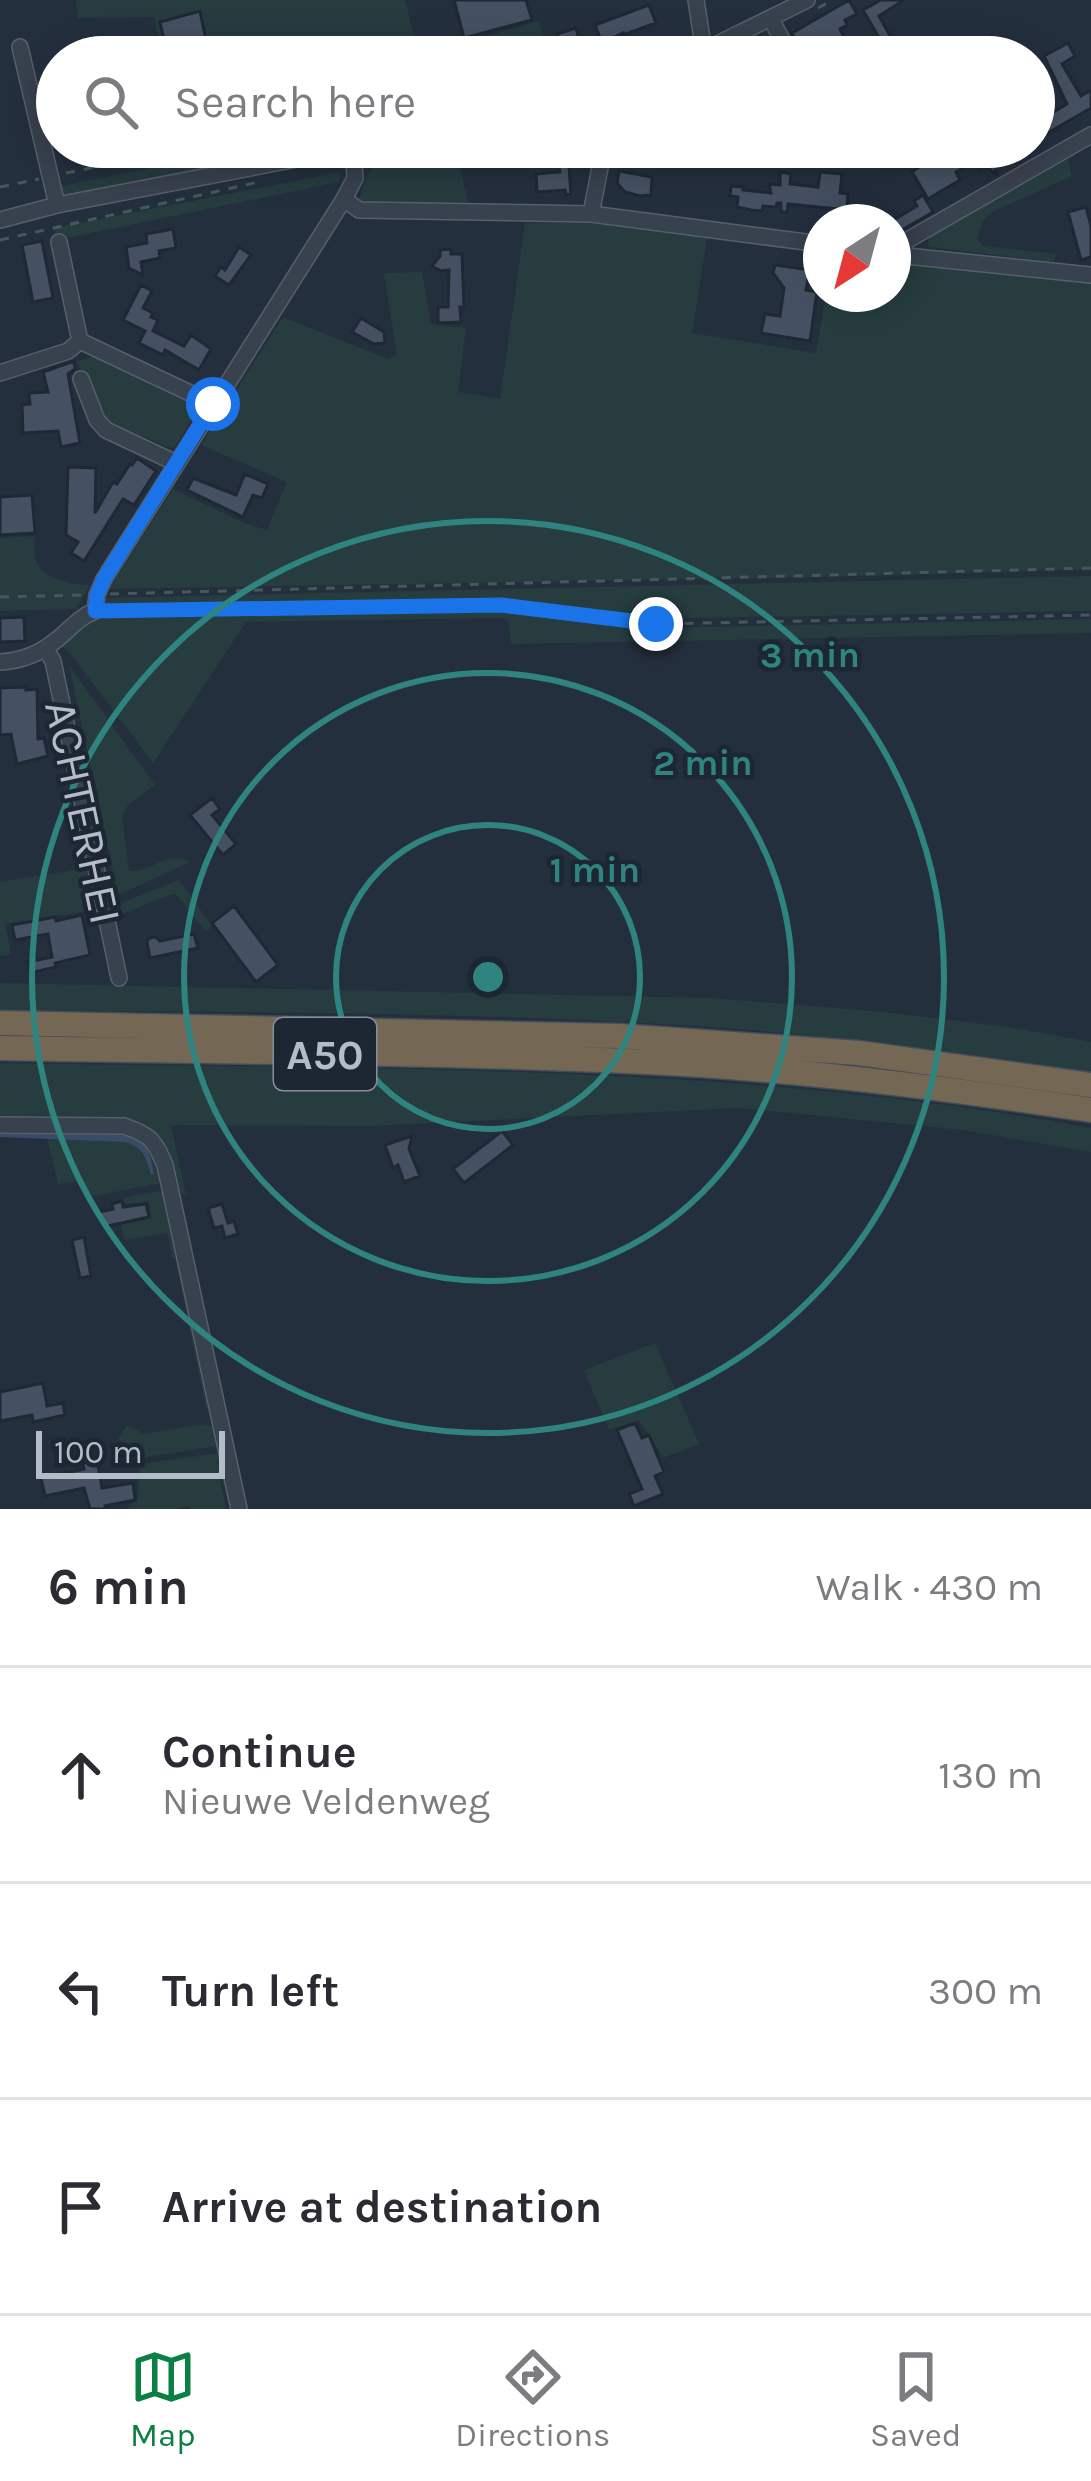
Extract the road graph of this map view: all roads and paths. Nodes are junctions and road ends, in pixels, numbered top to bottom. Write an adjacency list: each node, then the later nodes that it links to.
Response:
1 (695, 0): 4 (street)
2 (807, 0): 3 (street)
3 (771, 19): 5 (street); 6 (street)
4 (696, 36)
5 (735, 36)
6 (780, 36)
7 (20, 47): 8 (street)
8 (36, 116)
9 (1091, 135): 10 (street)
10 (1055, 156)
11 (48, 168): 17 (street)
12 (90, 168): 17 (path)
13 (251, 168): 21 (street)
14 (355, 168): 20 (street)
15 (600, 168): 22 (street)
16 (1033, 168): 24 (street)
17 (50, 176): 19 (path); 21 (street)
18 (278, 177): 25 (path)
19 (0, 187)
20 (344, 200): 22 (street); 33 (street)
21 (57, 205): 23 (street)
22 (591, 214): 27 (street)
23 (0, 220)
24 (911, 238)
25 (0, 240)
26 (59, 242): 30 (street)
27 (803, 242)
28 (911, 256): 29 (street)
29 (1091, 275)
30 (80, 341): 31 (street); 33 (street)
31 (0, 373)
32 (81, 379): 34 (street)
33 (213, 404): 34 (street)
34 (176, 464): 37 (street)
35 (1091, 568): 37 (path)
36 (0, 597): 37 (path)
37 (96, 603): 38 (path); 39 (street)
38 (1091, 615)
39 (45, 649): 40 (street); 41 (street, ACHTERHEI)
40 (0, 662)
41 (119, 978)
42 (0, 1023): 45 (highway, A50)
43 (0, 1048): 47 (highway, A50)
44 (1091, 1075): 45 (highway, A50)
45 (1053, 1078): 46 (highway, A50)
46 (1091, 1085)
47 (1091, 1110)
48 (0, 1125): 49 (street)
49 (239, 1509)

